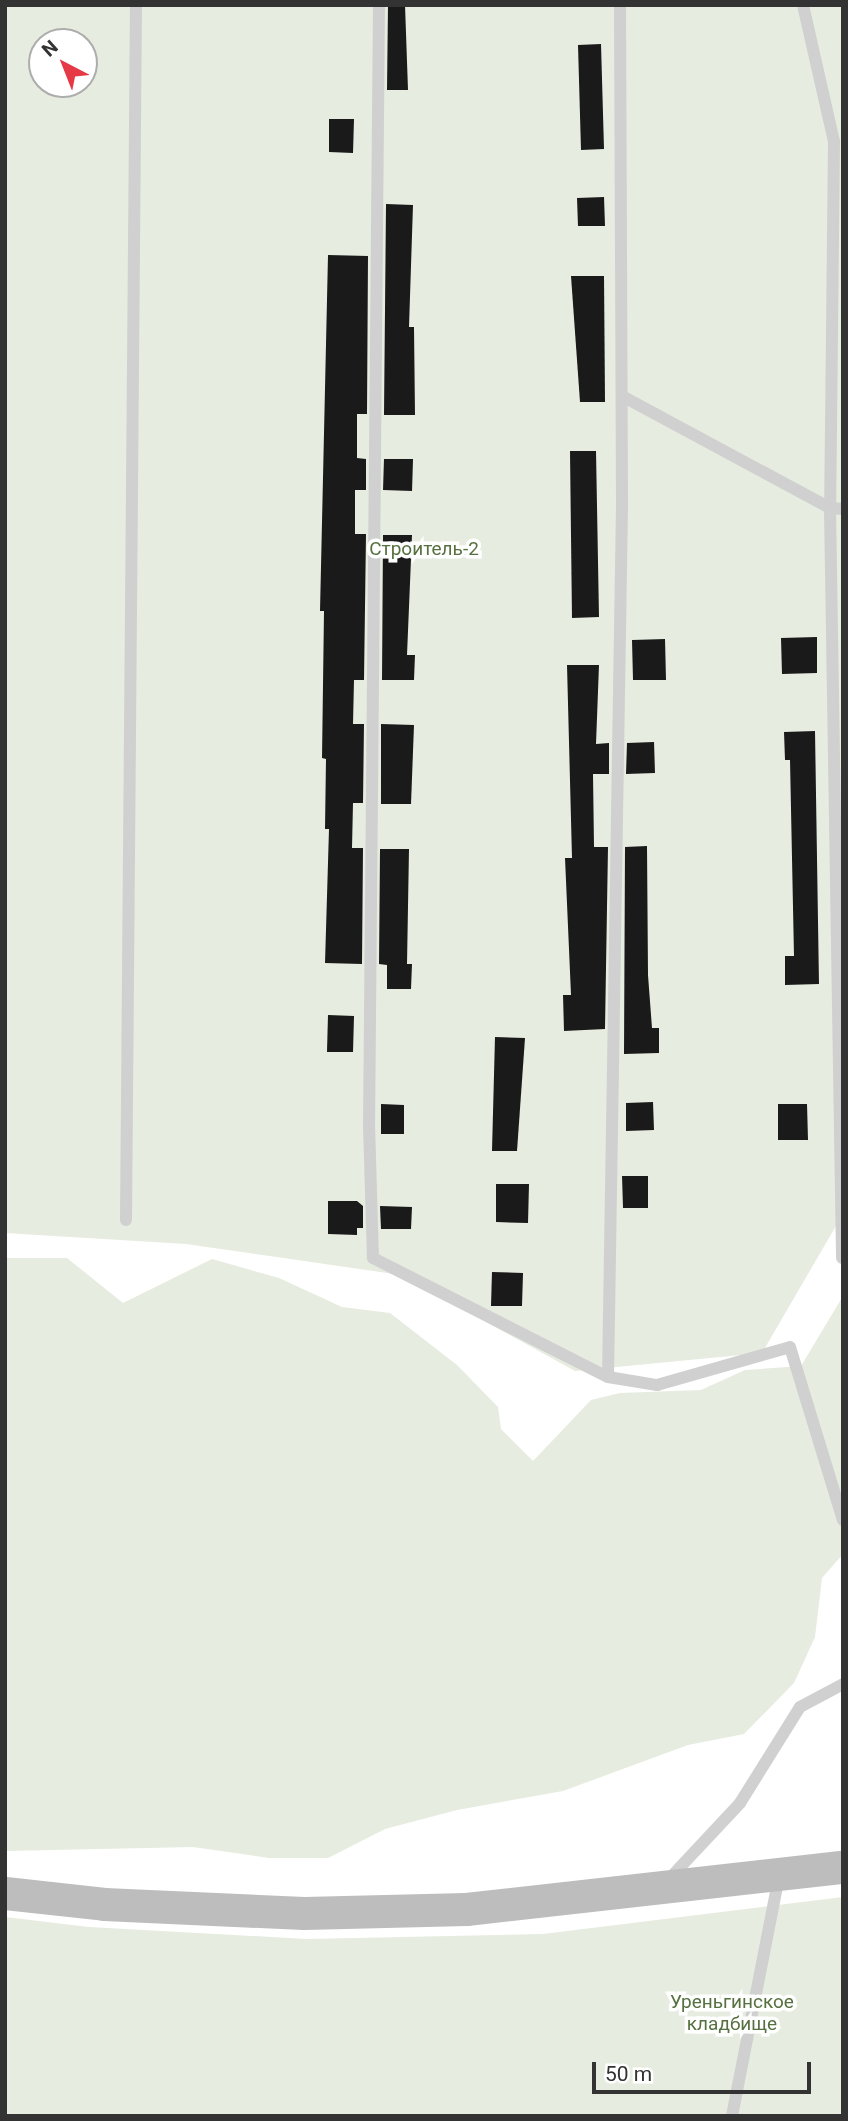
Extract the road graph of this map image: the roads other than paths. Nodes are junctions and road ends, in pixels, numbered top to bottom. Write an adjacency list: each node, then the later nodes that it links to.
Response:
1 (136, 5): 7 (lane)
2 (379, 5): 9 (lane)
3 (620, 5): 5 (lane)
4 (803, 5): 6 (lane)
5 (622, 396): 6 (lane); 9 (lane)
6 (836, 508): 8 (lane)
7 (127, 1220)
8 (842, 1258)
9 (608, 1377): 10 (lane)
10 (843, 1520)
11 (843, 1684): 14 (lane)
12 (843, 1867): 13 (main road)
13 (780, 1872): 14 (main road); 16 (lane)
14 (664, 1885): 15 (main road)
15 (5, 1893)
16 (732, 2116)

